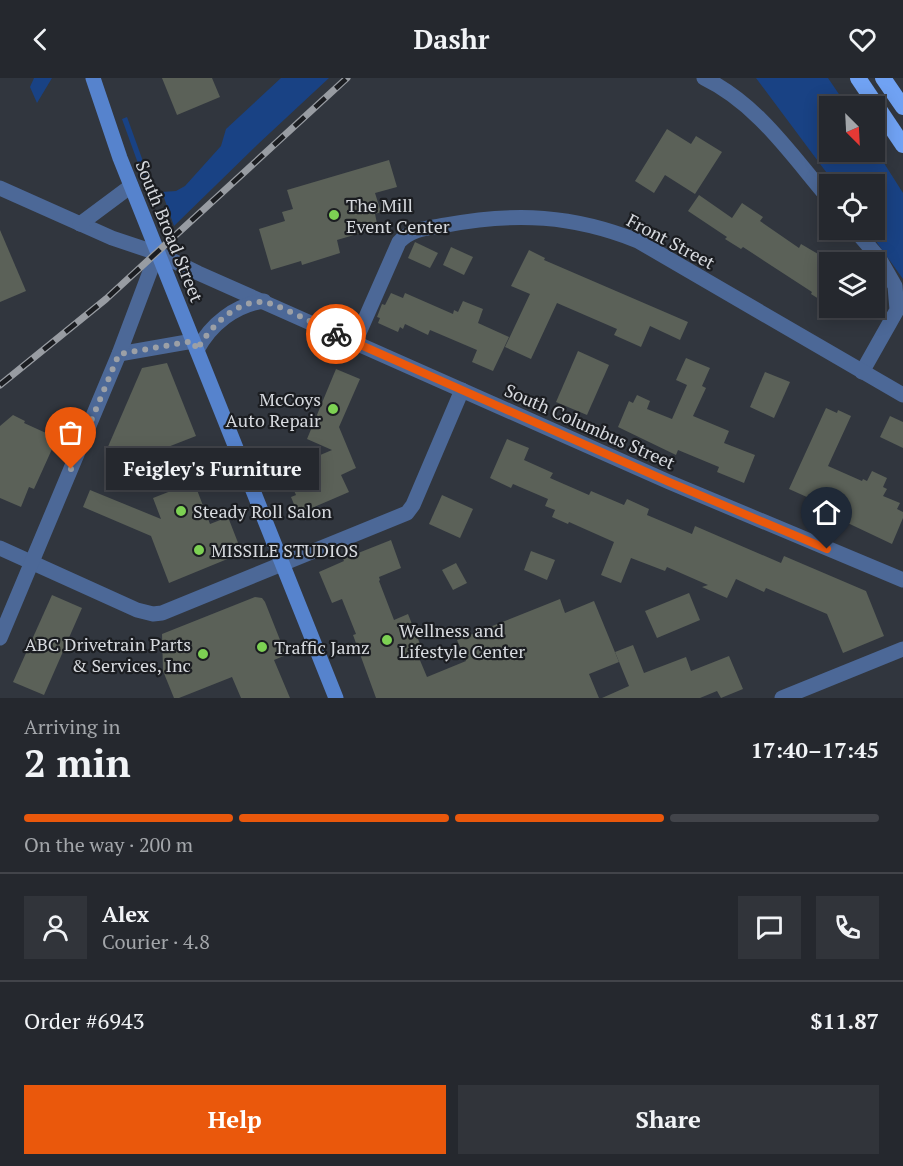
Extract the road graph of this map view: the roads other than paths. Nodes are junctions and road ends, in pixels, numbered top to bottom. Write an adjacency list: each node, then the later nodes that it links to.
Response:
1 (93, 78): 7 (main road, South Broad Street)
2 (704, 78): 8 (street)
3 (858, 78): 6 (highway)
4 (883, 78): 5 (highway)
5 (903, 107)
6 (903, 145)
7 (131, 186): 10 (street); 12 (main road, South Broad Street)
8 (819, 187)
9 (0, 189): 10 (street, South Columbus Street)
10 (80, 224): 12 (street, South Columbus Street)
11 (864, 240): 17 (street)
12 (158, 253): 13 (street, South Columbus Street); 15 (main road, South Broad Street); 16 (street)
13 (265, 301): 14 (street, South Columbus Street); 15 (street)
14 (355, 342): 17 (street, Front Street); 18 (street, South Columbus Street)
15 (195, 346): 16 (street); 22 (main road, South Broad Street)
16 (119, 354): 21 (street)
17 (862, 372): 19 (street, Front Street)
18 (462, 390): 22 (street); 23 (street, South Columbus Street)
19 (903, 395)
20 (0, 548): 21 (street)
21 (32, 561): 22 (street); 24 (street)
22 (282, 564): 26 (main road, South Broad Street)
23 (903, 580)
24 (0, 638)
25 (903, 649): 27 (street)
26 (336, 698)
27 (782, 698)

